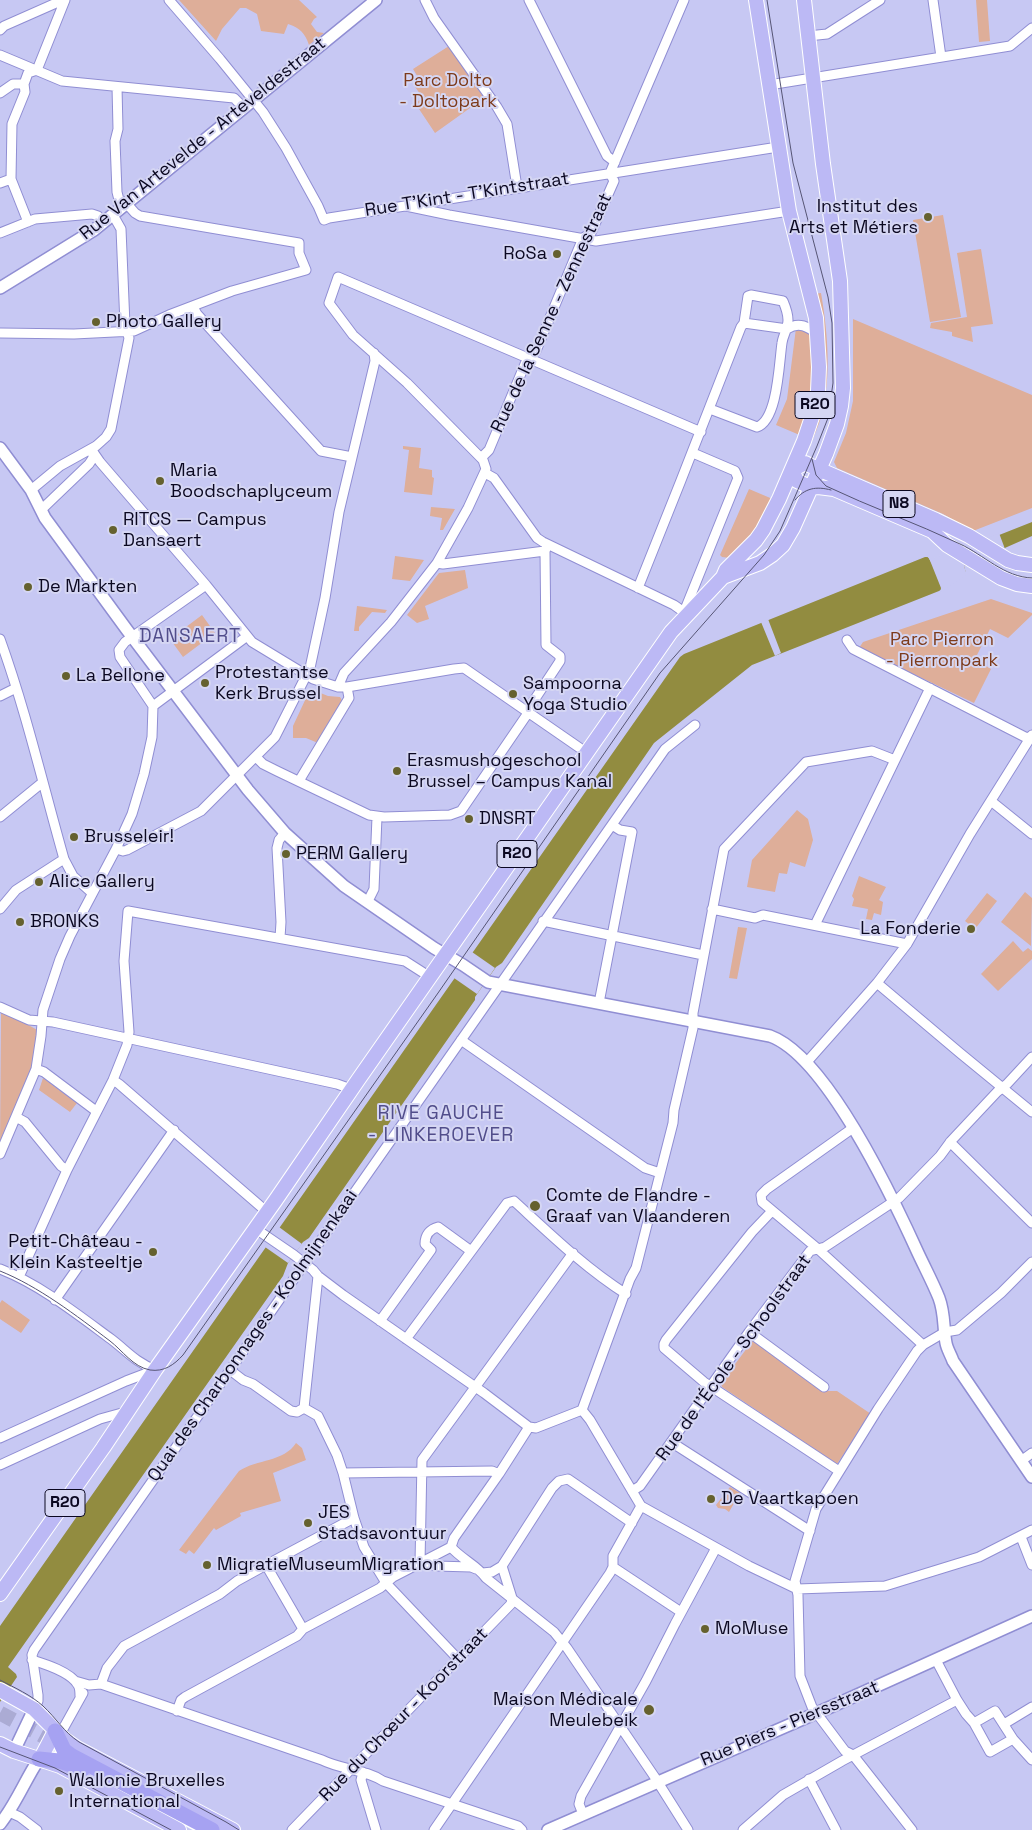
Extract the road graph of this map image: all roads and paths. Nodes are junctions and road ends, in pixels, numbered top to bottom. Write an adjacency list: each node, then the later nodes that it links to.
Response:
1 (64, 0): 12 (street); 16 (street)
2 (169, 0): 19 (street)
3 (376, 0): 24 (street, Rue Van Artevelde - Arteveldestraat)
4 (426, 0): 31 (street)
5 (529, 0): 27 (street)
6 (684, 0): 27 (street, Rue de la Senne - Zennestraat)
7 (756, 0): 20 (main road, R20)
8 (804, 0): 13 (main road, R20)
9 (880, 0): 13 (street)
10 (933, 0): 15 (street)
11 (1032, 28): 15 (street)
12 (0, 30)
13 (808, 36): 17 (main road, R20)
14 (0, 55): 16 (street)
15 (941, 57): 17 (street)
16 (36, 70): 18 (street); 21 (street)
17 (813, 78): 20 (street); 56 (main road, R20)
18 (24, 84): 22 (street); 29 (street)
19 (241, 84): 23 (street); 24 (street)
20 (769, 86): 26 (main road, R20)
21 (117, 87): 23 (street); 32 (street)
22 (0, 94)
23 (234, 98): 25 (street)
24 (254, 100): 25 (street, Rue Van Artevelde - Arteveldestraat); 33 (street, Rue T'Kint - T'Kintstraat)
25 (244, 108): 32 (street, Rue Van Artevelde - Arteveldestraat)
26 (778, 147): 28 (street, Rue T'Kint - T'Kintstraat); 34 (main road, R20)
27 (615, 162): 28 (street, Rue de la Senne - Zennestraat)
28 (610, 173): 31 (street, Rue T'Kint - T'Kintstraat); 39 (street, Rue de la Senne - Zennestraat)
29 (11, 179): 30 (street); 36 (street)
30 (0, 183)
31 (517, 187): 33 (street, Rue T'Kint - T'Kintstraat)
32 (125, 205): 35 (street, Rue Van Artevelde - Arteveldestraat); 41 (street)
33 (404, 205): 39 (street)
34 (789, 211): 39 (street); 46 (main road, R20)
35 (113, 215): 37 (street, Rue Van Artevelde - Arteveldestraat); 44 (street)
36 (28, 222): 37 (street); 38 (street)
37 (102, 223): 40 (street, Rue Van Artevelde - Arteveldestraat)
38 (0, 234)
39 (583, 238): 48 (street, Rue de la Senne - Zennestraat)
40 (0, 288)
41 (193, 307): 44 (street); 54 (street)
42 (744, 323): 43 (street); 43 (street); 49 (street)
43 (787, 329): 46 (street); 49 (street)
44 (126, 332): 45 (street); 52 (street)
45 (0, 333)
46 (818, 334): 57 (main road, R20)
47 (374, 352): 48 (street); 54 (street); 55 (street)
48 (530, 358): 50 (street); 55 (street, Rue de la Senne - Zennestraat)
49 (710, 409): 50 (street)
50 (701, 432): 53 (street)
51 (0, 448): 60 (street)
52 (92, 451): 60 (street); 61 (street); 66 (street)
53 (693, 453): 68 (street); 69 (street)
54 (352, 457): 74 (street)
55 (481, 458): 58 (street)
56 (819, 469): 57 (main road, N8); 59 (main road, R20); 64 (main road, N8)
57 (792, 470): 59 (main road, N8); 65 (main road, R20)
58 (485, 473): 62 (street); 63 (street)
59 (813, 487): 65 (main road, R20); 67 (main road, N8)
60 (31, 490): 61 (street)
61 (41, 510): 71 (street)
62 (546, 548): 63 (street); 68 (street); 81 (street)
63 (437, 563): 75 (street)
64 (1032, 565)
65 (723, 577): 69 (main road, R20)
66 (206, 585): 70 (street); 71 (street)
67 (1032, 586)
68 (638, 588): 69 (street)
69 (686, 614): 84 (main road, R20)
70 (246, 636): 74 (street); 78 (street)
71 (132, 637): 78 (street); 80 (street)
72 (0, 639): 76 (street)
73 (847, 640): 77 (street)
74 (306, 674): 75 (street); 85 (street)
75 (343, 687): 81 (street); 88 (street)
76 (16, 688): 79 (street); 89 (street)
77 (930, 688): 83 (street); 86 (street)
78 (174, 692): 80 (street); 87 (street)
79 (0, 696)
80 (153, 706): 96 (street)
81 (528, 713): 84 (street); 92 (street)
82 (695, 725): 93 (street, Quai des Charbonnages - Koolmijnenkaai)
83 (1031, 737): 90 (street)
84 (587, 753): 108 (main road, R20)
85 (256, 757): 87 (street); 88 (street)
86 (895, 760): 101 (street); 103 (street)
87 (237, 776): 94 (street); 96 (street)
88 (298, 781): 92 (street)
89 (43, 782): 91 (street); 97 (street)
90 (992, 801): 95 (street); 106 (street)
91 (0, 816)
92 (377, 816): 99 (street)
93 (612, 824): 102 (street, Quai des Charbonnages - Koolmijnenkaai); 104 (street)
94 (285, 833): 99 (street); 105 (street)
95 (1032, 834)
96 (116, 849): 98 (street)
97 (64, 859): 98 (street); 100 (street)
98 (92, 894): 115 (street)
99 (368, 902): 108 (street)
100 (0, 909)
101 (712, 909): 103 (street); 107 (street)
102 (543, 921): 104 (street); 111 (street, Quai des Charbonnages - Koolmijnenkaai)
103 (815, 925): 106 (street)
104 (612, 935): 107 (street); 112 (street)
105 (280, 938): 109 (street); 116 (street)
106 (907, 944): 110 (street)
107 (703, 955): 114 (street)
108 (455, 961): 109 (main road, R20); 111 (street)
109 (430, 977): 123 (main road, R20)
110 (877, 983): 119 (street); 122 (street)
111 (500, 984): 112 (street); 117 (street, Quai des Charbonnages - Koolmijnenkaai)
112 (599, 1003): 114 (street)
113 (0, 1007): 115 (street)
114 (693, 1020): 119 (street); 132 (street)
115 (42, 1021): 116 (street); 120 (street)
116 (128, 1038): 121 (street); 123 (street)
117 (460, 1040): 132 (street); 142 (street, Quai des Charbonnages - Koolmijnenkaai)
118 (1032, 1057): 122 (street, Rue de l'École - Schoolstraat)
119 (806, 1063): 127 (street)
120 (36, 1069): 124 (street); 126 (street)
121 (113, 1080): 124 (street); 128 (street)
122 (1002, 1087): 125 (street); 129 (street, Rue de l'École - Schoolstraat)
123 (351, 1090): 135 (main road, R20)
124 (96, 1111): 131 (street)
125 (1032, 1112)
126 (16, 1117): 130 (street); 131 (street)
127 (853, 1128): 133 (street); 134 (street)
128 (174, 1130): 135 (street); 147 (street)
129 (950, 1142): 133 (street, Rue de l'École - Schoolstraat); 136 (street)
130 (0, 1154)
131 (67, 1170): 145 (street)
132 (660, 1173): 146 (street)
133 (894, 1202): 138 (street, Rue de l'École - Schoolstraat); 150 (street)
134 (772, 1211): 138 (street); 155 (street)
135 (267, 1212): 137 (main road, R20)
136 (1032, 1223)
137 (256, 1229): 142 (street); 153 (main road, R20)
138 (818, 1249): 149 (street, Rue de l'École - Schoolstraat); 152 (street)
139 (472, 1251): 140 (street); 148 (street); 151 (street)
140 (573, 1253): 146 (street); 156 (street)
141 (1032, 1262): 150 (street)
142 (304, 1264): 144 (street); 154 (street, Quai des Charbonnages - Koolmijnenkaai)
143 (0, 1269): 145 (street)
144 (318, 1276): 148 (street); 158 (street)
145 (19, 1277): 147 (street)
146 (626, 1294): 159 (street)
147 (54, 1300): 153 (street)
148 (380, 1321): 151 (street)
149 (749, 1332): 155 (street, Rue de l'École - Schoolstraat); 157 (street)
150 (946, 1332): 152 (street); 165 (street)
151 (406, 1339): 156 (street)
152 (923, 1344): 168 (street)
153 (155, 1370): 160 (main road, R20); 162 (street)
154 (230, 1370): 158 (street); 196 (street, Quai des Charbonnages - Koolmijnenkaai)
155 (711, 1386): 163 (street, Rue de l'École - Schoolstraat); 168 (street)
156 (476, 1387): 161 (street); 167 (street)
157 (824, 1387)
158 (304, 1408): 169 (street)
159 (582, 1410): 161 (street); 172 (street)
160 (128, 1411): 166 (street); 189 (main road, R20)
161 (529, 1427): 170 (street)
162 (0, 1438)
163 (671, 1442): 172 (street, Rue de l'École - Schoolstraat); 177 (street)
164 (1032, 1453): 165 (street)
165 (1021, 1461): 171 (street)
166 (0, 1465)
167 (423, 1471): 169 (street); 170 (street); 181 (street)
168 (839, 1471): 177 (street)
169 (343, 1473): 174 (street)
170 (499, 1474): 179 (street)
171 (1032, 1477)
172 (632, 1491): 173 (street)
173 (641, 1506): 175 (street); 180 (street)
174 (354, 1518): 183 (street); 187 (street)
175 (632, 1523): 184 (street); 185 (street)
176 (1032, 1530): 178 (street)
177 (810, 1531): 188 (street)
178 (1021, 1537): 182 (street); 188 (street)
179 (451, 1547): 181 (street); 186 (street)
180 (716, 1548): 188 (street); 191 (street)
181 (420, 1563): 186 (street); 187 (street)
182 (1032, 1564)
183 (266, 1565): 193 (street); 199 (street)
184 (502, 1566): 186 (street); 190 (street)
185 (613, 1567): 191 (street); 194 (street)
186 (482, 1573): 190 (street)
187 (386, 1583): 193 (street); 195 (street)
188 (797, 1588): 207 (street)
189 (0, 1594)
190 (512, 1598): 194 (street); 195 (street, Rue du Chœur - Koorstraat)
191 (681, 1612): 210 (street)
192 (1032, 1616): 197 (street, Rue Piers - Piersstraat)
193 (303, 1630): 206 (street)
194 (562, 1641): 210 (street); 222 (street)
195 (458, 1659): 218 (street, Rue du Chœur - Koorstraat)
196 (32, 1660): 198 (street); 205 (street)
197 (936, 1660): 203 (street); 207 (street, Rue Piers - Piersstraat)
198 (75, 1681): 200 (street); 202 (street)
199 (101, 1684): 200 (street); 206 (street)
200 (89, 1685): 202 (street)
201 (3, 1691): 205 (main road)
202 (80, 1696): 211 (street)
203 (957, 1700): 208 (street); 215 (street)
204 (1032, 1707): 209 (street)
205 (34, 1710): 211 (main road); 214 (street)
206 (176, 1711): 218 (street)
207 (816, 1712): 215 (street); 221 (street, Rue Piers - Piersstraat)
208 (974, 1723): 209 (street); 212 (street)
209 (1004, 1724): 212 (street)
210 (620, 1726): 221 (street); 224 (street)
211 (55, 1731): 216 (main road); 230 (highway); 231 (main road)
212 (1013, 1739): 217 (street)
213 (0, 1744): 214 (main road)
214 (14, 1751): 216 (main road)
215 (853, 1755): 220 (street); 239 (street)
216 (39, 1759): 223 (street); 228 (main road); 229 (highway)
217 (1032, 1760)
218 (351, 1769): 219 (street); 232 (street, Rue du Chœur - Koorstraat)
219 (363, 1772): 222 (street); 233 (street)
220 (809, 1779): 237 (street); 238 (street)
221 (657, 1782): 224 (street, Rue Piers - Piersstraat); 236 (street)
222 (452, 1804): 234 (street); 235 (street)
223 (9, 1812): 225 (street); 227 (street)
224 (583, 1814): 226 (street, Rue Piers - Piersstraat)
225 (0, 1824)
226 (555, 1829)
227 (37, 1830)
228 (179, 1830)
229 (198, 1830)
230 (212, 1830)
231 (233, 1830)
232 (292, 1830)
233 (376, 1830)
234 (434, 1830)
235 (522, 1830)
236 (688, 1830)
237 (743, 1830)
238 (836, 1830)
239 (912, 1830)

